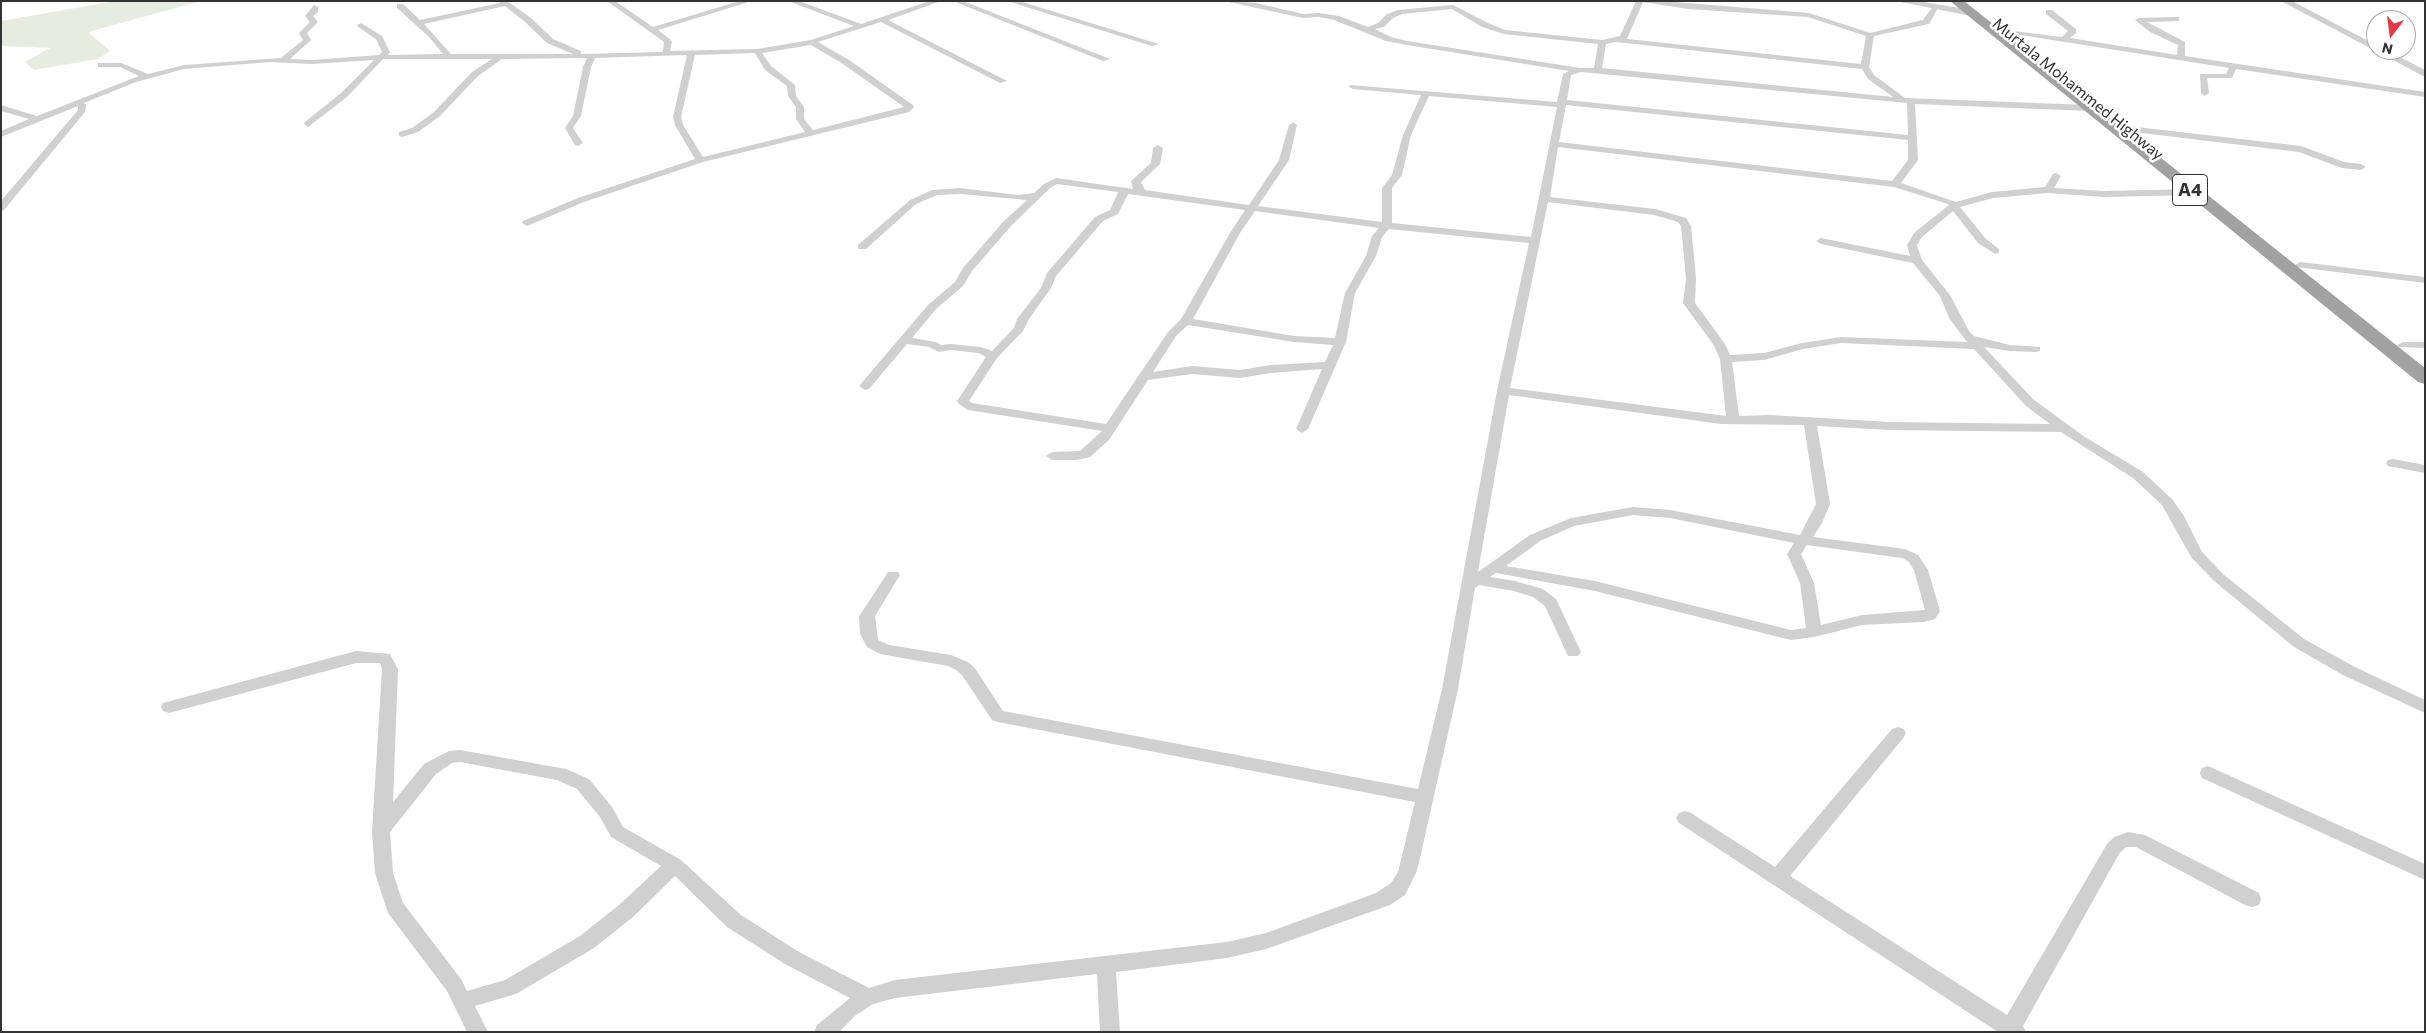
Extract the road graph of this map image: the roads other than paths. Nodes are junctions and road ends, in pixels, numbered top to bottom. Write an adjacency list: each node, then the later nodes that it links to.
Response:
1 (610, 1): 24 (street)
2 (749, 1): 24 (street)
3 (790, 1): 23 (street)
4 (938, 1): 19 (street)
5 (956, 1): 42 (street)
6 (1010, 1): 32 (street)
7 (1226, 1): 25 (street)
8 (1640, 1): 29 (street)
9 (1646, 1): 27 (street)
10 (1900, 1): 17 (street)
11 (1956, 1): 16 (highway, A4)
12 (2285, 1): 33 (street)
13 (504, 3): 21 (street); 39 (street)
14 (400, 6): 21 (street)
15 (314, 7): 43 (street)
16 (1969, 7): 17 (street); 26 (highway, Murtala Mohammed Highway / A4); 45 (highway, A4)
17 (1936, 8): 27 (street)
18 (2049, 12): 28 (street)
19 (881, 19): 23 (street); 53 (street)
20 (2176, 19): 41 (street)
21 (419, 23): 37 (street)
22 (361, 25): 40 (street)
23 (862, 26): 30 (street)
24 (654, 29): 36 (street)
25 (1368, 29): 31 (street); 49 (street)
26 (2006, 32): 28 (street); 45 (highway, Murtala Mohammed Highway / A4)
27 (1870, 35): 48 (street)
28 (2064, 39): 41 (street)
29 (1619, 40): 31 (street); 48 (street)
30 (812, 42): 34 (street); 67 (street)
31 (1602, 42): 50 (street)
32 (1155, 44)
33 (2366, 44)
34 (757, 51): 35 (street); 67 (street)
35 (690, 54): 36 (street); 74 (street)
36 (663, 55): 39 (street)
37 (448, 56): 38 (street); 40 (street)
38 (501, 56): 39 (street); 69 (street)
39 (589, 56): 71 (street)
40 (382, 57): 43 (street); 64 (street)
41 (2181, 58): 47 (street)
42 (1106, 59)
43 (284, 60): 52 (street)
44 (2397, 60): 51 (street)
45 (2038, 62): 62 (highway, A4); 66 (highway, Murtala Mohammed Highway / A4)
46 (101, 65): 52 (street)
47 (2234, 66): 56 (street); 57 (street)
48 (1865, 67): 58 (street)
49 (1580, 70): 50 (street); 60 (street)
50 (1598, 70): 58 (street)
51 (2425, 74)
52 (146, 76): 59 (street)
53 (1002, 81)
54 (1352, 87): 55 (street)
55 (1426, 94): 60 (street); 88 (street)
56 (2205, 94)
57 (2425, 95)
58 (1907, 101): 62 (street); 70 (street)
59 (77, 102): 63 (street); 85 (street)
60 (1560, 104): 70 (street); 72 (street)
61 (1, 108): 63 (street)
62 (2089, 108): 80 (highway, A4)
63 (37, 119): 68 (street)
64 (308, 124)
65 (1293, 125): 86 (street)
66 (2128, 129): 75 (street); 94 (highway, Murtala Mohammed Highway / A4)
67 (811, 133): 74 (street)
68 (1, 134)
69 (402, 134)
70 (1912, 138): 77 (street)
71 (578, 143)
72 (1554, 144): 77 (street); 83 (street)
73 (1158, 148): 81 (street)
74 (700, 160): 87 (street)
75 (2361, 167)
76 (2056, 176): 78 (street)
77 (1896, 184): 84 (street)
78 (2048, 190): 80 (street); 84 (street)
79 (1124, 191): 81 (street); 82 (street); 103 (street)
80 (2193, 192): 108 (highway, A4)
81 (1142, 193): 86 (street)
82 (1037, 196): 91 (street); 97 (street)
83 (1544, 199): 89 (street); 104 (street)
84 (1954, 206): 92 (street); 93 (street)
85 (1, 208)
86 (1250, 209): 88 (street); 96 (street)
87 (527, 223)
88 (1387, 225): 89 (street); 98 (street)
89 (1535, 241): 110 (street)
90 (1821, 241): 93 (street)
91 (862, 247)
92 (1996, 251)
93 (1917, 261): 99 (street)
94 (2300, 265): 95 (street); 100 (highway, Murtala Mohammed Highway / A4)
95 (2425, 280)
96 (1186, 321): 98 (street); 107 (street)
97 (904, 340): 103 (street); 109 (street)
98 (1340, 342): 106 (street)
99 (1975, 342): 102 (street); 104 (street); 114 (street)
100 (2403, 345): 101 (street); 105 (highway, Murtala Mohammed Highway / A4)
101 (2425, 345)
102 (2036, 349)
103 (993, 356): 113 (street)
104 (1726, 359): 111 (street)
105 (2425, 363)
106 (1330, 365): 107 (street); 115 (street)
107 (1142, 377): 113 (street)
108 (2425, 378)
109 (865, 386)
110 (1503, 391): 111 (street); 122 (street)
111 (1733, 420): 112 (street)
112 (1810, 421): 114 (street); 119 (street)
113 (1109, 428): 116 (street)
114 (2062, 428): 126 (street)
115 (1302, 429)
116 (1052, 456)
117 (2393, 463): 118 (street)
118 (2425, 469)
119 (1805, 541): 120 (street); 123 (street); 123 (street)
120 (1493, 568): 122 (street); 123 (street)
121 (893, 575): 129 (street)
122 (1472, 582): 124 (street); 129 (street)
123 (1814, 632)
124 (1573, 652)
125 (169, 707): 131 (street)
126 (2425, 707)
127 (1898, 733): 134 (street)
128 (2208, 773): 133 (street)
129 (1425, 797): 136 (street)
130 (1685, 818): 134 (street)
131 (383, 826): 132 (street); 138 (street)
132 (675, 865): 137 (street); 138 (street)
133 (2425, 872)
134 (1777, 878): 139 (street)
135 (2252, 899): 139 (street)
136 (1106, 965): 137 (street); 142 (street)
137 (868, 997): 141 (street)
138 (462, 1001): 140 (street)
139 (2014, 1030)
140 (478, 1032)
141 (824, 1032)
142 (1110, 1032)

